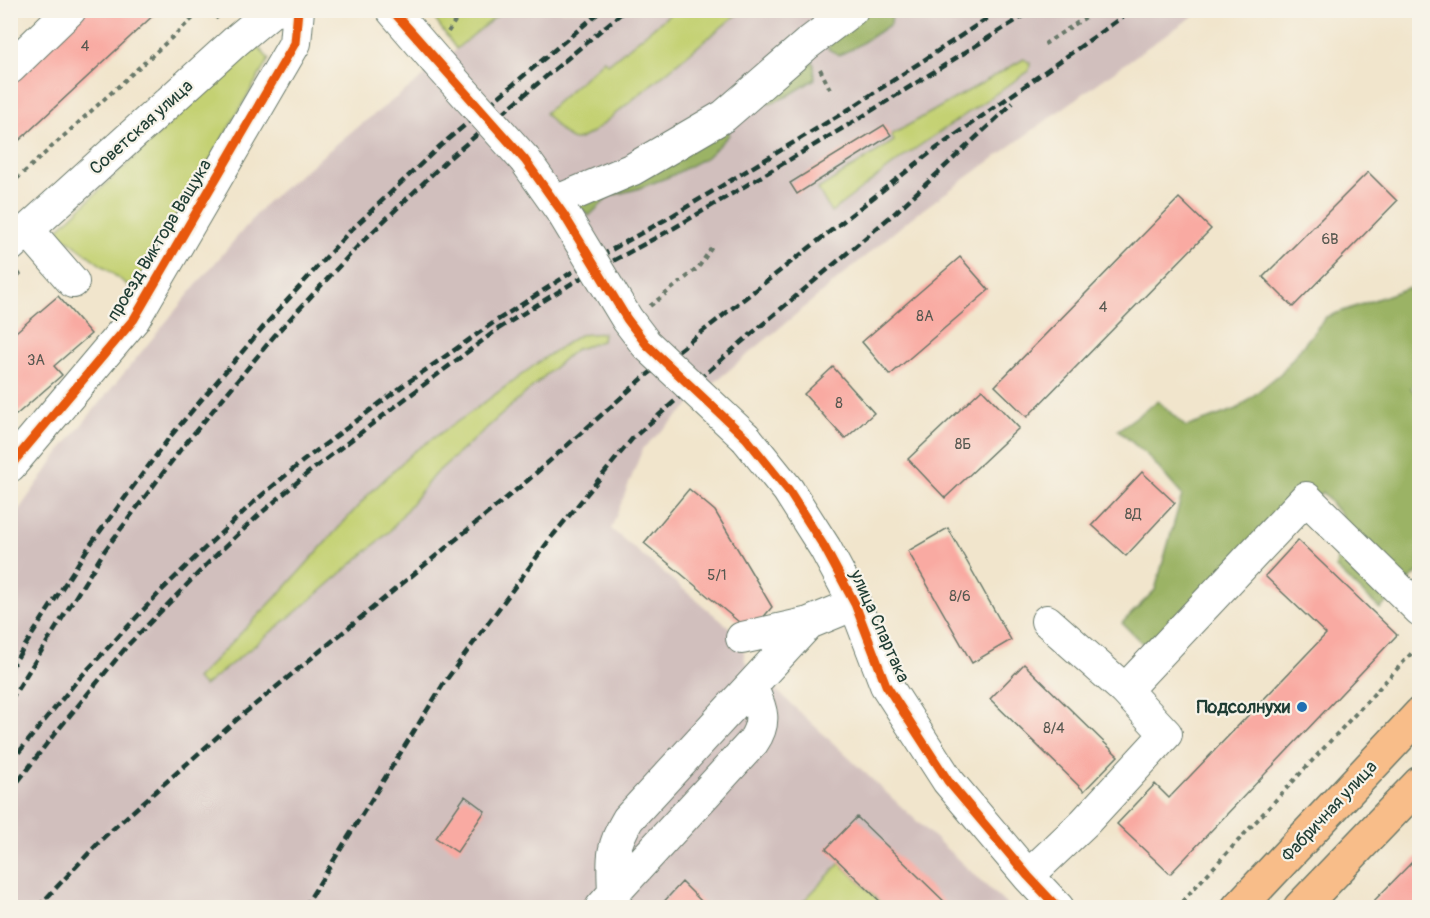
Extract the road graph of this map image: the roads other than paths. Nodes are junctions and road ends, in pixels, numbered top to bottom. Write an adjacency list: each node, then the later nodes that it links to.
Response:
1 (70, 10): 6 (street)
2 (273, 10): 8 (street, Советская улица)
3 (298, 10): 10 (street, проезд Виктора Ващука)
4 (392, 10): 7 (street, улица Спартака, bridge)
5 (852, 10): 7 (street)
6 (10, 68)
7 (559, 208): 11 (street, улица Спартака, bridge)
8 (15, 240): 9 (street)
9 (73, 282)
10 (10, 466)
11 (855, 604): 14 (street); 19 (street, улица Спартака)
12 (1419, 610): 16 (street)
13 (1047, 621): 16 (street)
14 (809, 623): 15 (street); 20 (street)
15 (742, 638)
16 (1125, 690): 19 (street)
17 (1419, 714): 22 (main road, Фабричная улица)
18 (1419, 783): 23 (main road)
19 (1028, 876): 21 (street, улица Спартака)
20 (607, 900)
21 (1058, 908)
22 (1238, 908)
23 (1300, 908)

